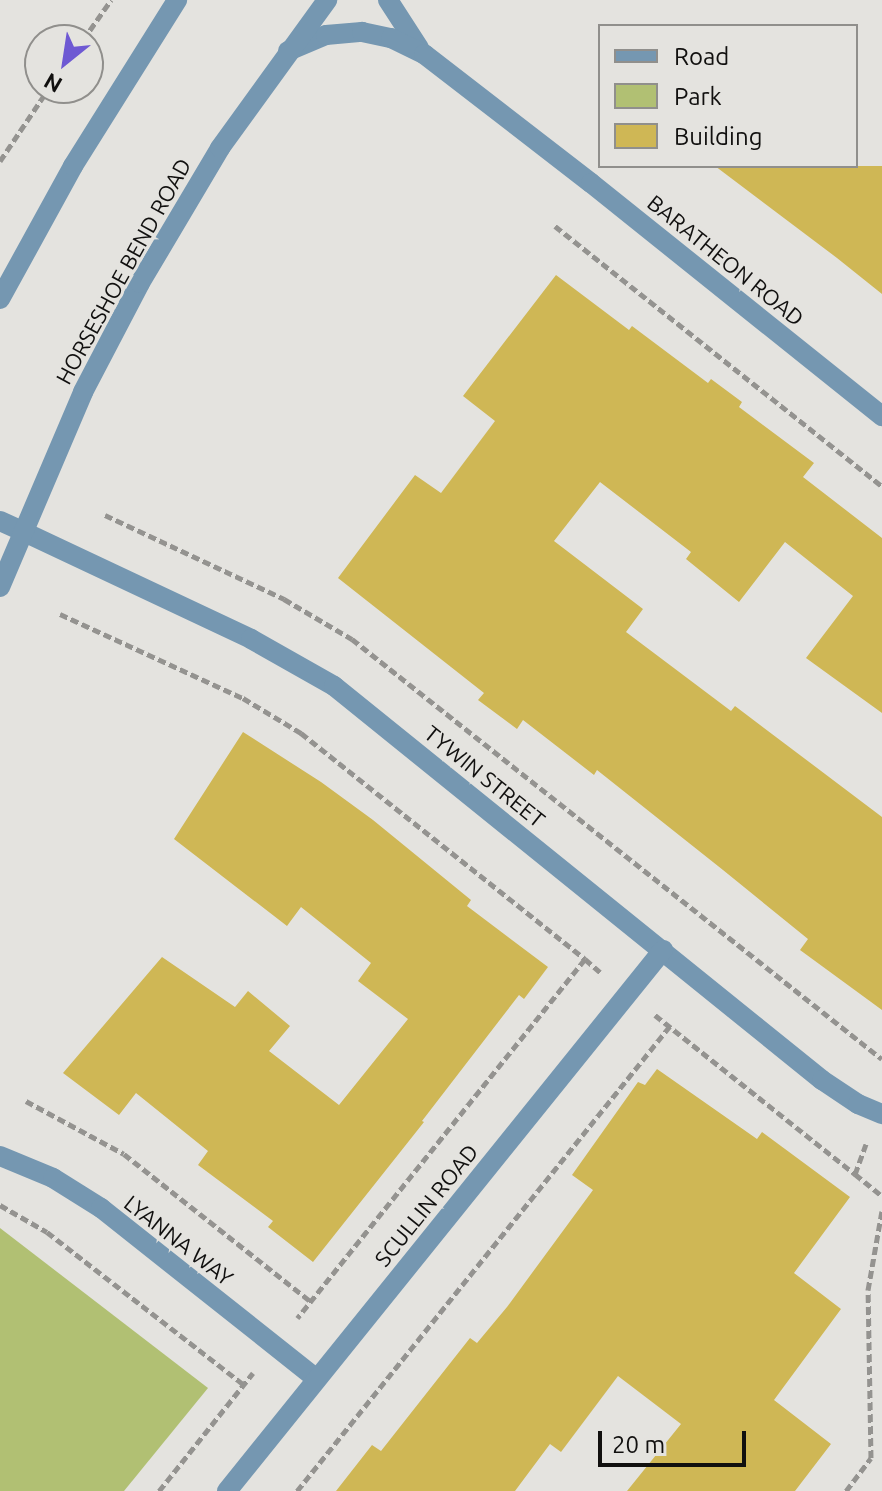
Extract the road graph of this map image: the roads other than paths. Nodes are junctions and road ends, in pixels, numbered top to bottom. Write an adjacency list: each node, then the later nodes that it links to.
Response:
1 (177, 0): 6 (street)
2 (327, 0): 4 (street, HORSESHOE BEND ROAD)
3 (388, 0): 5 (street, BARATHEON ROAD)
4 (287, 52): 5 (street, BARATHEON ROAD); 9 (street, HORSESHOE BEND ROAD)
5 (424, 54): 7 (street, BARATHEON ROAD)
6 (0, 299)
7 (882, 416)
8 (0, 521): 9 (street, TYWIN STREET)
9 (22, 531): 10 (street, HORSESHOE BEND ROAD); 11 (street, TYWIN STREET)
10 (0, 587)
11 (663, 950): 12 (street, TYWIN STREET); 14 (street, SCULLIN ROAD)
12 (882, 1114)
13 (0, 1156): 14 (street, LYANNA WAY)
14 (317, 1379): 15 (street, SCULLIN ROAD)
15 (227, 1491)

